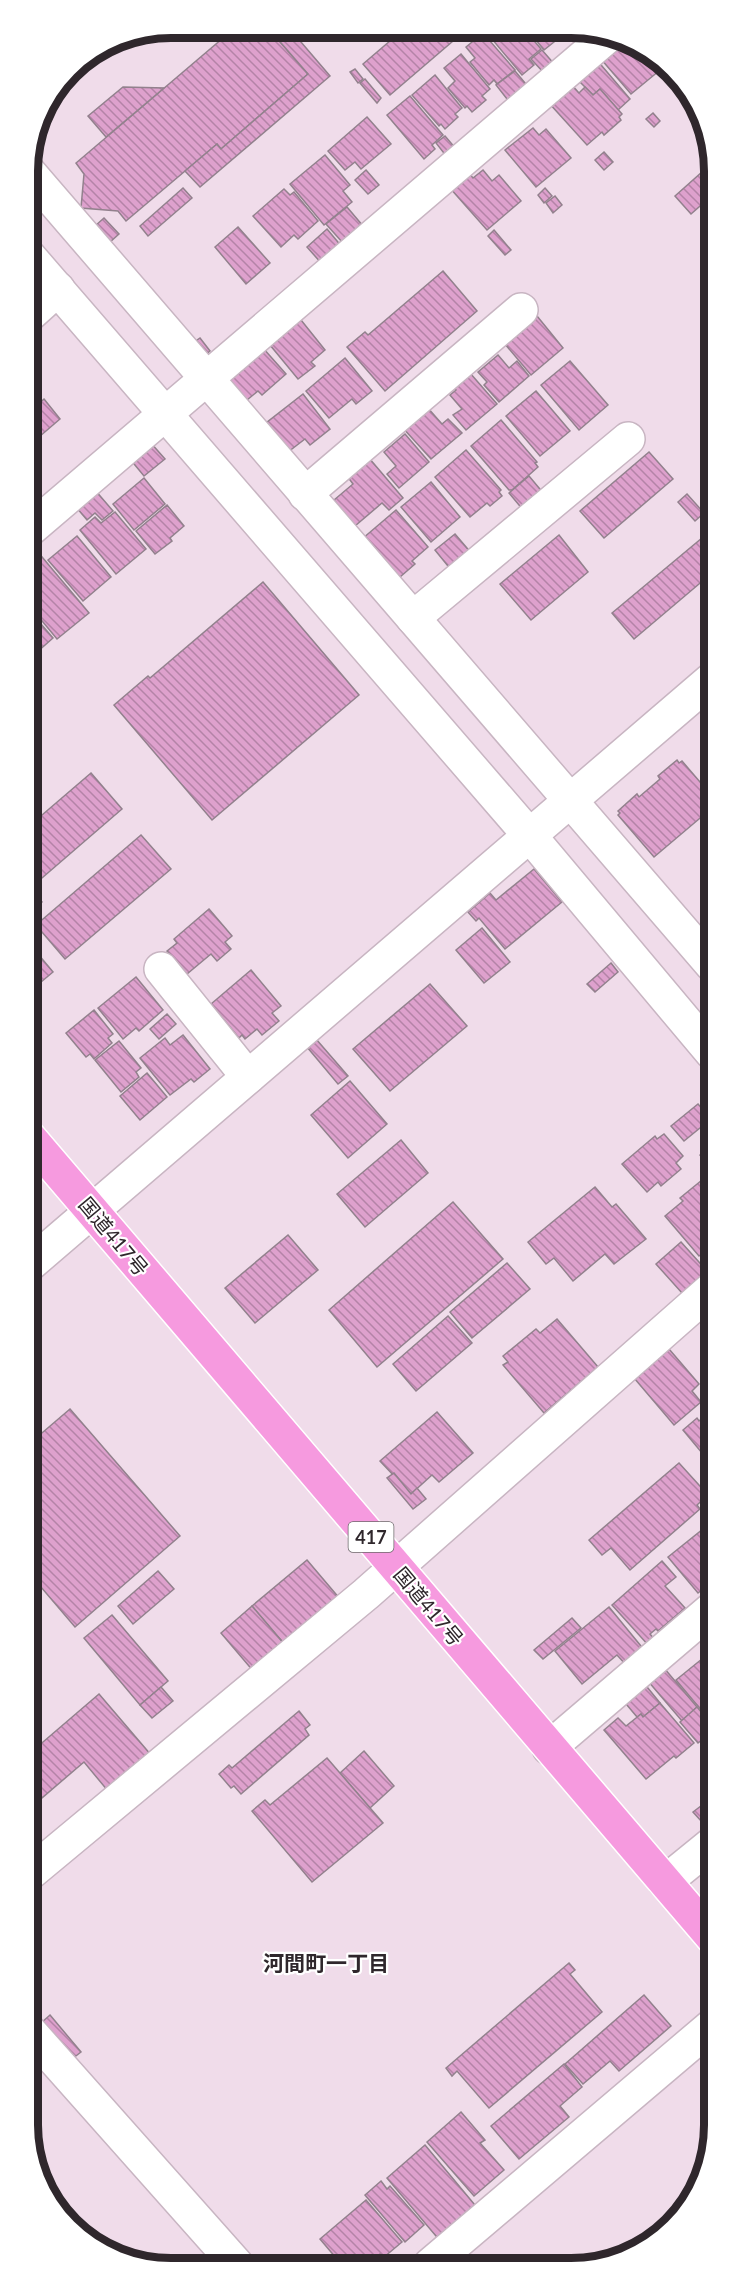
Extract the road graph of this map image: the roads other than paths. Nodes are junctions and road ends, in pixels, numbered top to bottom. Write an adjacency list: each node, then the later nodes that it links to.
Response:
1 (602, 41): 7 (street)
2 (38, 186): 7 (street)
3 (38, 266): 4 (street)
4 (58, 289): 5 (street); 7 (street)
5 (38, 306)
6 (521, 310): 9 (street)
7 (185, 397): 9 (street); 10 (street); 13 (street)
8 (628, 439): 11 (street)
9 (306, 494): 11 (street)
10 (38, 522)
11 (413, 618): 13 (street)
12 (704, 686): 13 (street)
13 (548, 820): 14 (street); 16 (street); 17 (street)
14 (704, 958)
15 (161, 969): 17 (street)
16 (704, 1041)
17 (248, 1077): 19 (street)
18 (38, 1148): 19 (highway, 国道417号 / 417)
19 (93, 1211): 20 (street); 22 (highway, 国道417号 / 417)
20 (38, 1257)
21 (703, 1296): 22 (street)
22 (396, 1566): 24 (highway, 国道417号 / 417); 26 (street)
23 (703, 1616): 24 (street)
24 (549, 1748): 27 (highway, 国道417号 / 417)
25 (703, 1851): 27 (street)
26 (38, 1866)
27 (665, 1882): 28 (highway, 国道417号 / 417)
28 (703, 1926)
29 (703, 2033): 32 (street)
30 (38, 2041): 31 (street)
31 (231, 2258)
32 (438, 2258)

